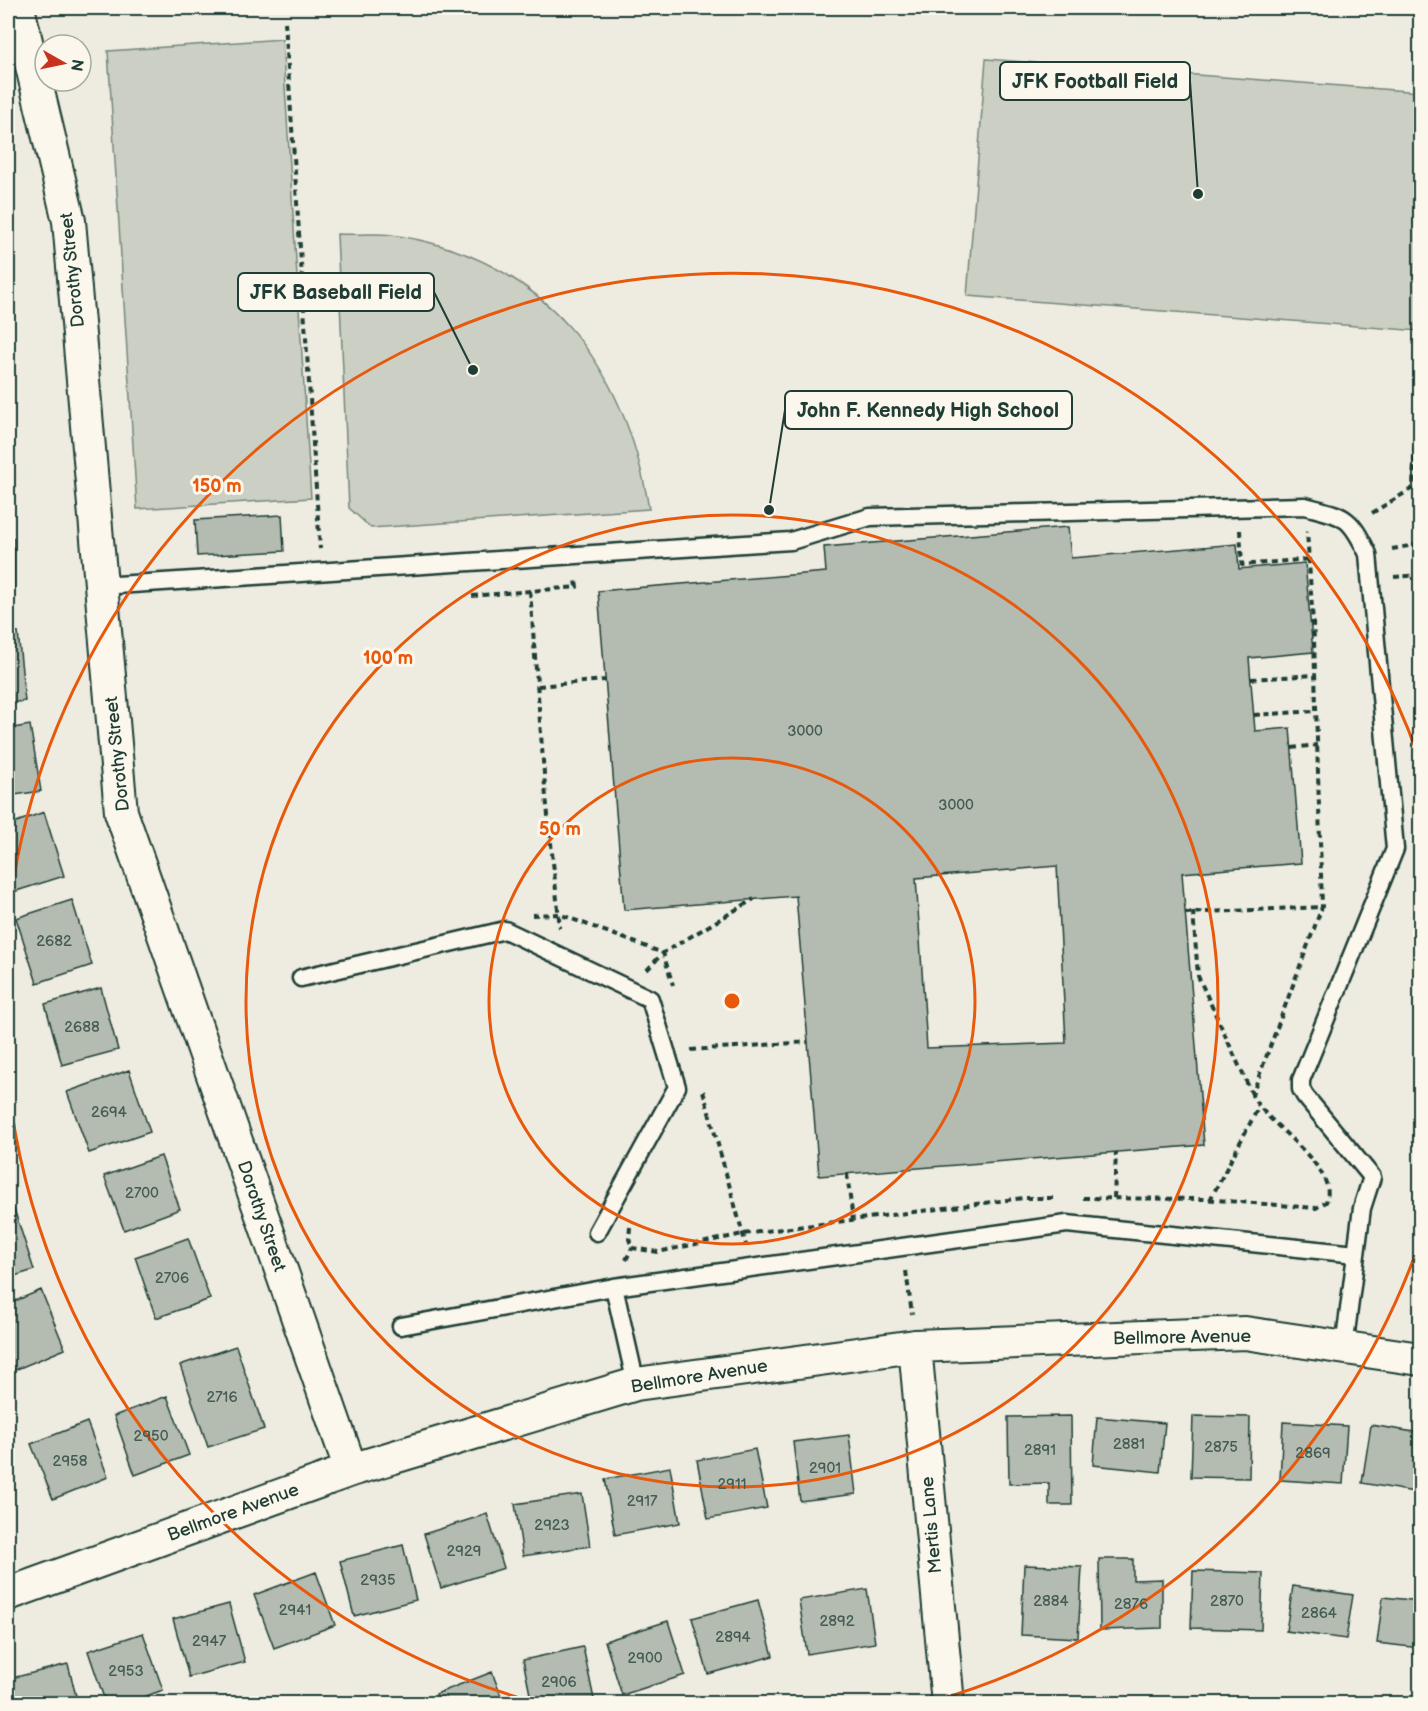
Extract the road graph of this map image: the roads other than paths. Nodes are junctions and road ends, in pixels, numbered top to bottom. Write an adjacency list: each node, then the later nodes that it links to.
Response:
1 (18, 8): 2 (street, Dorothy Street)
2 (101, 586): 5 (lane); 12 (street, Dorothy Street)
3 (301, 978): 4 (lane)
4 (597, 1232)
5 (1356, 1254): 6 (lane); 9 (lane)
6 (614, 1287): 7 (lane); 11 (lane)
7 (401, 1326)
8 (913, 1331): 9 (street, Bellmore Avenue); 11 (street, Bellmore Avenue); 14 (street, Mertis Lane)
9 (1344, 1348): 10 (street, Bellmore Avenue)
10 (1420, 1359)
11 (636, 1384): 12 (street, Bellmore Avenue)
12 (351, 1470): 13 (street, Bellmore Avenue)
13 (8, 1594)
14 (948, 1704)

